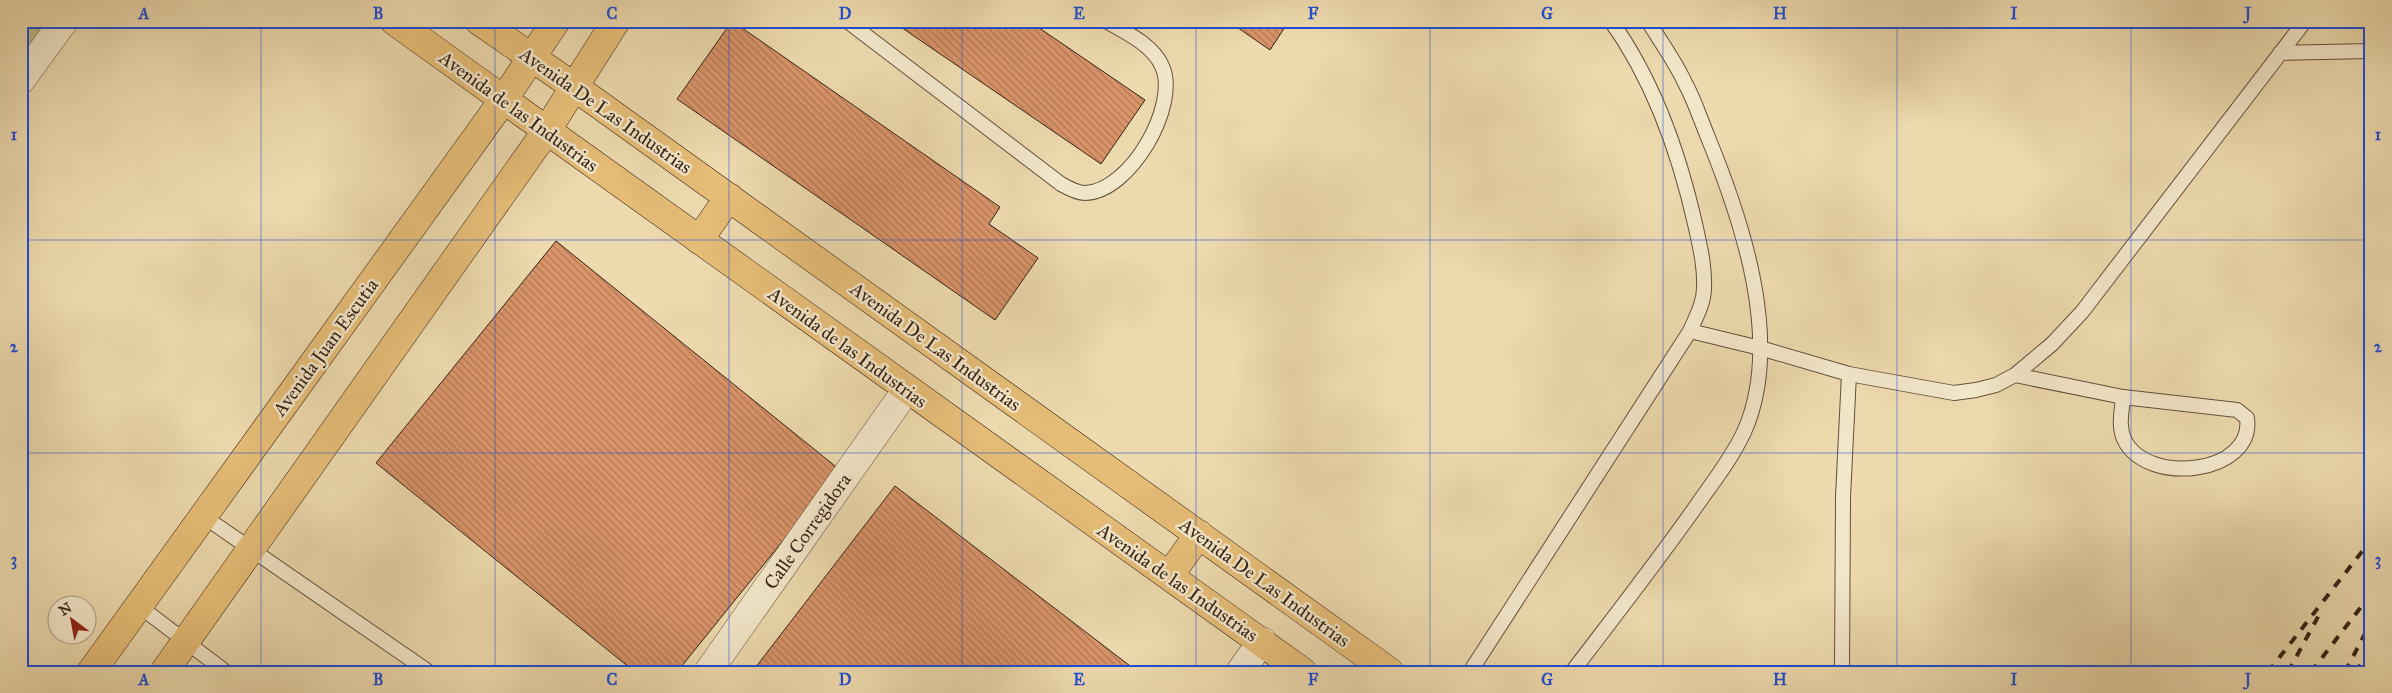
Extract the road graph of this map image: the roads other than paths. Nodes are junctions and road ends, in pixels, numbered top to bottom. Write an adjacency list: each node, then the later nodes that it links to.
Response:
1 (64, 21): 14 (street)
2 (394, 21): 16 (main road, Avenida de las Industrias)
3 (479, 21): 13 (main road, Avenida De Las Industrias)
4 (556, 21): 13 (main road, Avenida Juan Escutia)
5 (616, 21): 15 (main road)
6 (847, 21): 7 (lane)
7 (1106, 21)
8 (1611, 21): 20 (lane)
9 (1648, 21): 21 (lane)
10 (2305, 21): 12 (lane)
11 (2371, 51): 12 (lane)
12 (2280, 53): 23 (lane)
13 (532, 58): 15 (main road, Avenida De Las Industrias); 16 (main road, Avenida Juan Escutia)
14 (21, 80)
15 (576, 88): 17 (main road); 18 (main road, Avenida De Las Industrias)
16 (504, 100): 17 (main road, Avenida de las Industrias); 26 (main road, Avenida Juan Escutia)
17 (547, 130): 19 (main road, Avenida de las Industrias); 28 (main road)
18 (729, 198): 19 (main road); 27 (main road, Avenida De Las Industrias)
19 (699, 240): 24 (main road, Avenida de las Industrias)
20 (1690, 331): 21 (lane); 41 (lane)
21 (1760, 348): 22 (lane); 42 (lane)
22 (1849, 374): 23 (lane); 43 (lane)
23 (2015, 374): 25 (lane)
24 (907, 390): 29 (main road, Avenida de las Industrias); 37 (street, Calle Corregidora)
25 (2123, 397): 25 (lane)
26 (203, 516): 28 (lane); 30 (main road, Avenida Juan Escutia)
27 (1199, 534): 29 (main road); 40 (main road, Avenida De Las Industrias)
28 (251, 550): 32 (main road); 36 (lane)
29 (1169, 576): 31 (main road, Avenida de las Industrias)
30 (139, 606): 32 (lane); 33 (main road, Avenida Juan Escutia)
31 (1262, 641): 38 (street); 39 (main road, Avenida de las Industrias)
32 (185, 642): 34 (main road); 35 (lane)
33 (91, 672)
34 (164, 672)
35 (226, 672)
36 (429, 672)
37 (708, 672)
38 (1240, 672)
39 (1303, 672)
40 (1390, 672)
41 (1470, 672)
42 (1572, 672)
43 (1842, 672)

